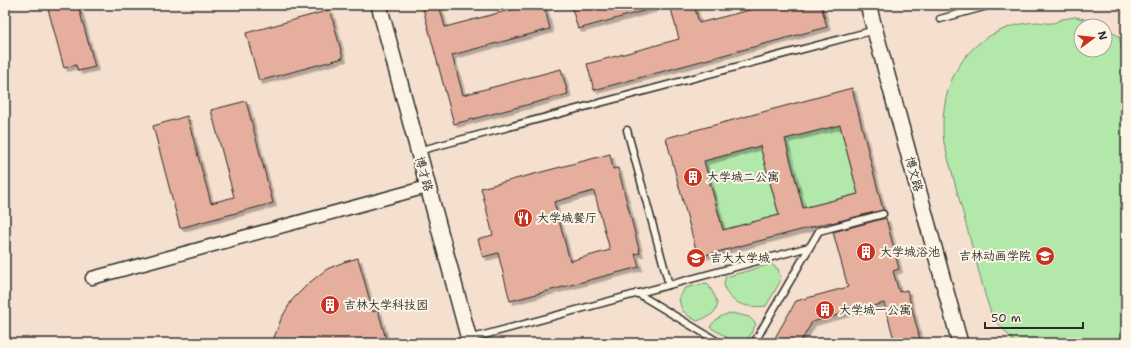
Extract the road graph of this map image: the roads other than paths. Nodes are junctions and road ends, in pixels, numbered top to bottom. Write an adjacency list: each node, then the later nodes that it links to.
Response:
1 (379, 5): 7 (street, 博才路)
2 (868, 5): 5 (street, 博文路)
3 (991, 5): 4 (lane)
4 (940, 19)
5 (875, 30): 7 (lane); 17 (street, 博文路)
6 (627, 130): 12 (lane)
7 (417, 151): 8 (street, 博才路)
8 (427, 187): 11 (street); 14 (street, 博才路)
9 (883, 214): 10 (lane)
10 (809, 247): 12 (lane); 16 (lane)
11 (92, 278)
12 (668, 285): 13 (lane)
13 (638, 293): 14 (lane); 15 (lane)
14 (469, 341)
15 (720, 343)
16 (754, 343)
17 (960, 343)

